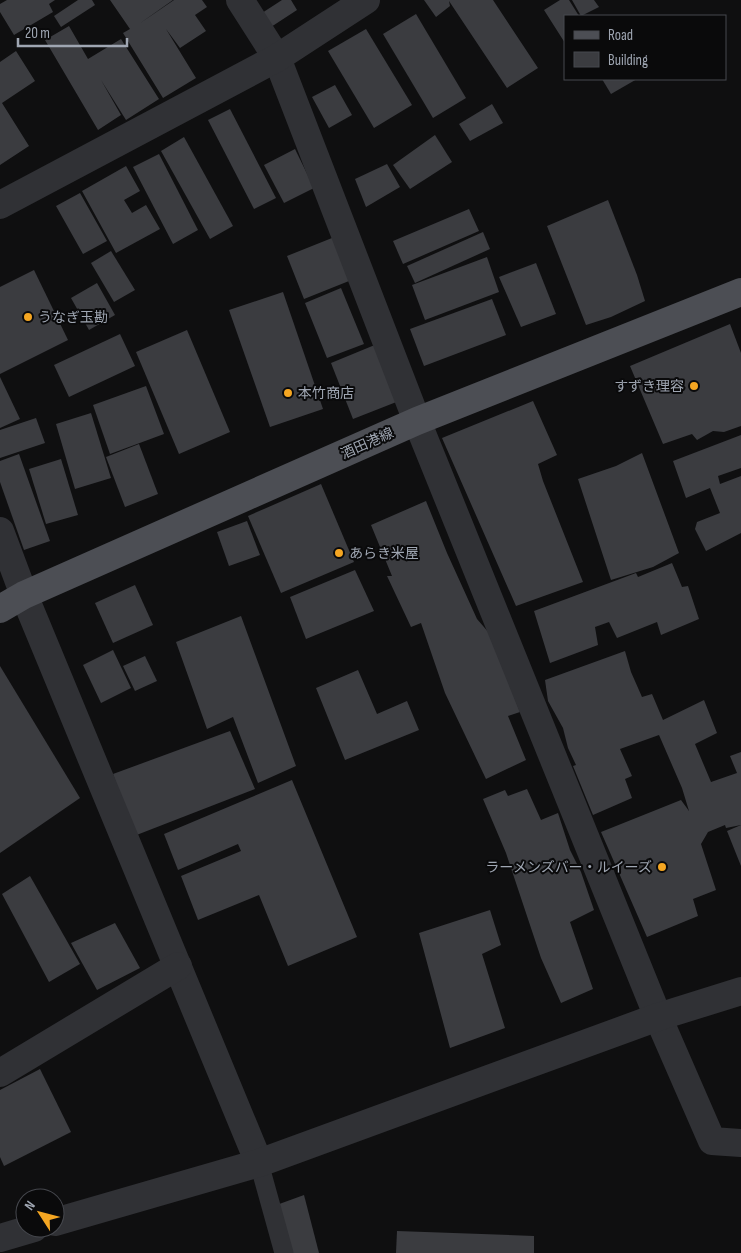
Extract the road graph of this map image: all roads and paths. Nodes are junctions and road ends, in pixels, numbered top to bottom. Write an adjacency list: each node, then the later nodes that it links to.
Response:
1 (240, 0): 3 (street)
2 (366, 0): 3 (street)
3 (277, 58): 4 (street); 6 (street)
4 (0, 205)
5 (741, 292): 6 (main road, 酒田港線)
6 (417, 422): 8 (main road, 酒田港線); 12 (street)
7 (0, 531): 8 (street)
8 (24, 595): 9 (main road, 酒田港線); 10 (street)
9 (0, 609)
10 (178, 966): 13 (street); 15 (street)
11 (741, 991): 12 (street)
12 (658, 1017): 14 (street); 15 (street)
13 (0, 1073)
14 (741, 1143)
15 (259, 1163): 16 (street); 19 (lane)
16 (65, 1219)
17 (15, 1234): 18 (street)
18 (0, 1238)
19 (284, 1253)

